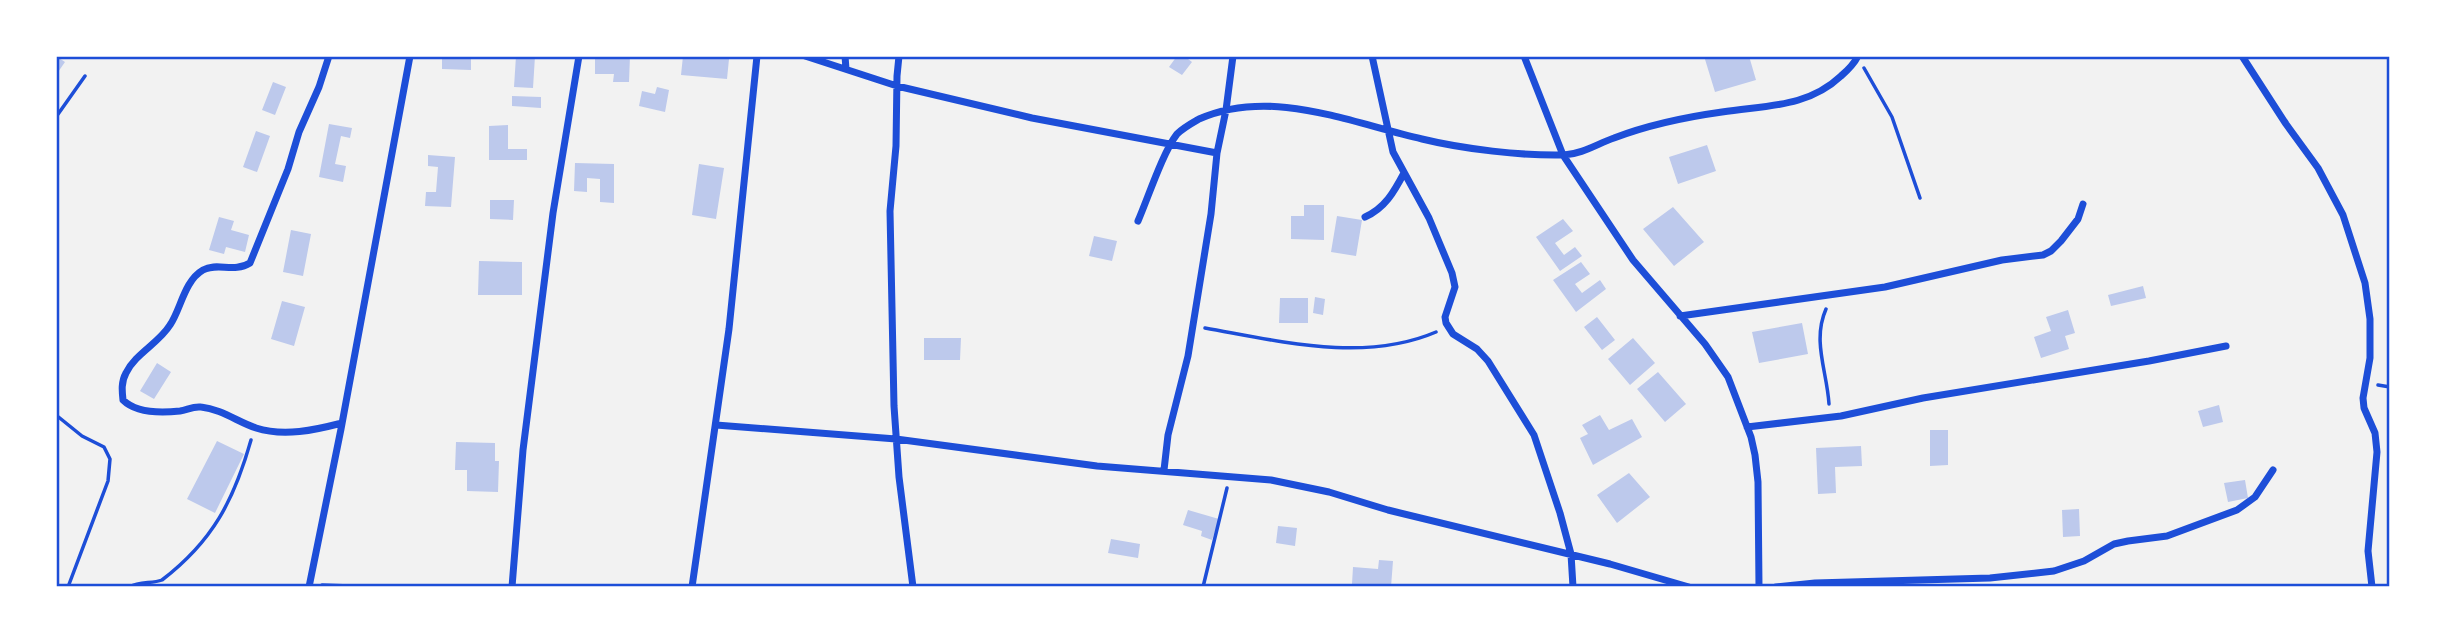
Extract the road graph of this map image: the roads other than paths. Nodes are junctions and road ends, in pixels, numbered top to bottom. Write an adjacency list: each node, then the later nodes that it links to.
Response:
1 (329, 56): 26 (street)
2 (410, 56): 26 (street)
3 (579, 56): 34 (street)
4 (757, 56): 27 (street)
5 (805, 56): 13 (street)
6 (845, 56): 13 (street)
7 (899, 56): 14 (street)
8 (1233, 56): 15 (street)
9 (1372, 56): 16 (street)
10 (1524, 56): 19 (street)
11 (2242, 56): 41 (street)
12 (1858, 57): 19 (street)
13 (846, 69): 14 (street)
14 (897, 86): 17 (street); 29 (street)
15 (1226, 110): 16 (street); 17 (street); 18 (street)
16 (1389, 130): 19 (street); 20 (street)
17 (1172, 144): 18 (street); 23 (street)
18 (1217, 153): 30 (street)
19 (1563, 155): 24 (street)
20 (1404, 173): 22 (street); 32 (street)
21 (2082, 204): 24 (street)
22 (1365, 217)
23 (1138, 221)
24 (1680, 316): 28 (street)
25 (2226, 345): 28 (street)
26 (342, 423): 33 (street)
27 (716, 425): 29 (street); 35 (street)
28 (1746, 426): 39 (street)
29 (896, 439): 30 (street); 36 (street)
30 (1164, 470): 32 (street)
31 (2273, 470): 40 (street)
32 (1571, 554): 37 (street); 38 (street)
33 (309, 586)
34 (512, 587)
35 (692, 587)
36 (913, 587)
37 (1573, 587)
38 (1689, 587)
39 (1759, 587)
40 (1776, 587)
41 (2372, 587)

